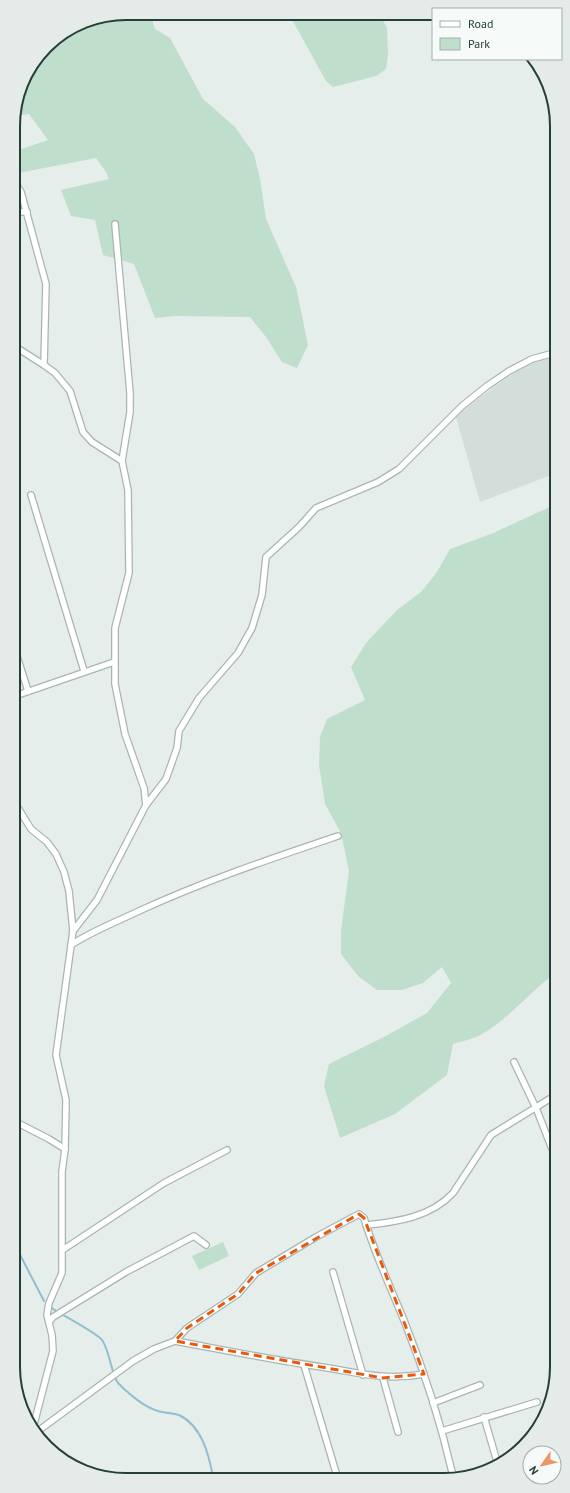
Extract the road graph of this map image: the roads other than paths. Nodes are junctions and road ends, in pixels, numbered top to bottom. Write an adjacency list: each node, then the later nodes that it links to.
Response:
1 (20, 190): 3 (street)
2 (20, 212): 3 (street)
3 (27, 212): 7 (street)
4 (115, 224): 8 (street)
5 (20, 350): 7 (street)
6 (550, 354): 15 (street)
7 (44, 365): 8 (street)
8 (122, 461): 10 (street)
9 (31, 496): 12 (street)
10 (114, 662): 12 (street); 15 (street)
11 (20, 666): 13 (street)
12 (84, 671): 13 (street)
13 (28, 691): 14 (street)
14 (20, 694)
15 (146, 805): 18 (street)
16 (20, 811): 18 (street)
17 (338, 836): 19 (street)
18 (73, 930): 19 (street)
19 (71, 945): 25 (street)
20 (514, 1062): 22 (street)
21 (550, 1099): 22 (street)
22 (536, 1108): 24 (street); 27 (street)
23 (20, 1124): 25 (street)
24 (550, 1144)
25 (65, 1149): 29 (street)
26 (227, 1150): 29 (street)
27 (366, 1225): 32 (street); 34 (street)
28 (206, 1245): 31 (street)
29 (64, 1249): 31 (street)
30 (333, 1272): 35 (street)
31 (49, 1322): 41 (street)
32 (175, 1341): 33 (street); 42 (street)
33 (304, 1364): 35 (street); 47 (street)
34 (424, 1374): 36 (street); 39 (street)
35 (363, 1375): 36 (street)
36 (383, 1378): 44 (street)
37 (480, 1385): 39 (street)
38 (537, 1402): 40 (street)
39 (434, 1403): 43 (street)
40 (484, 1417): 43 (street); 45 (street)
41 (35, 1421)
42 (40, 1430)
43 (442, 1430): 46 (street)
44 (398, 1432)
45 (496, 1459)
46 (451, 1472)
47 (336, 1473)

